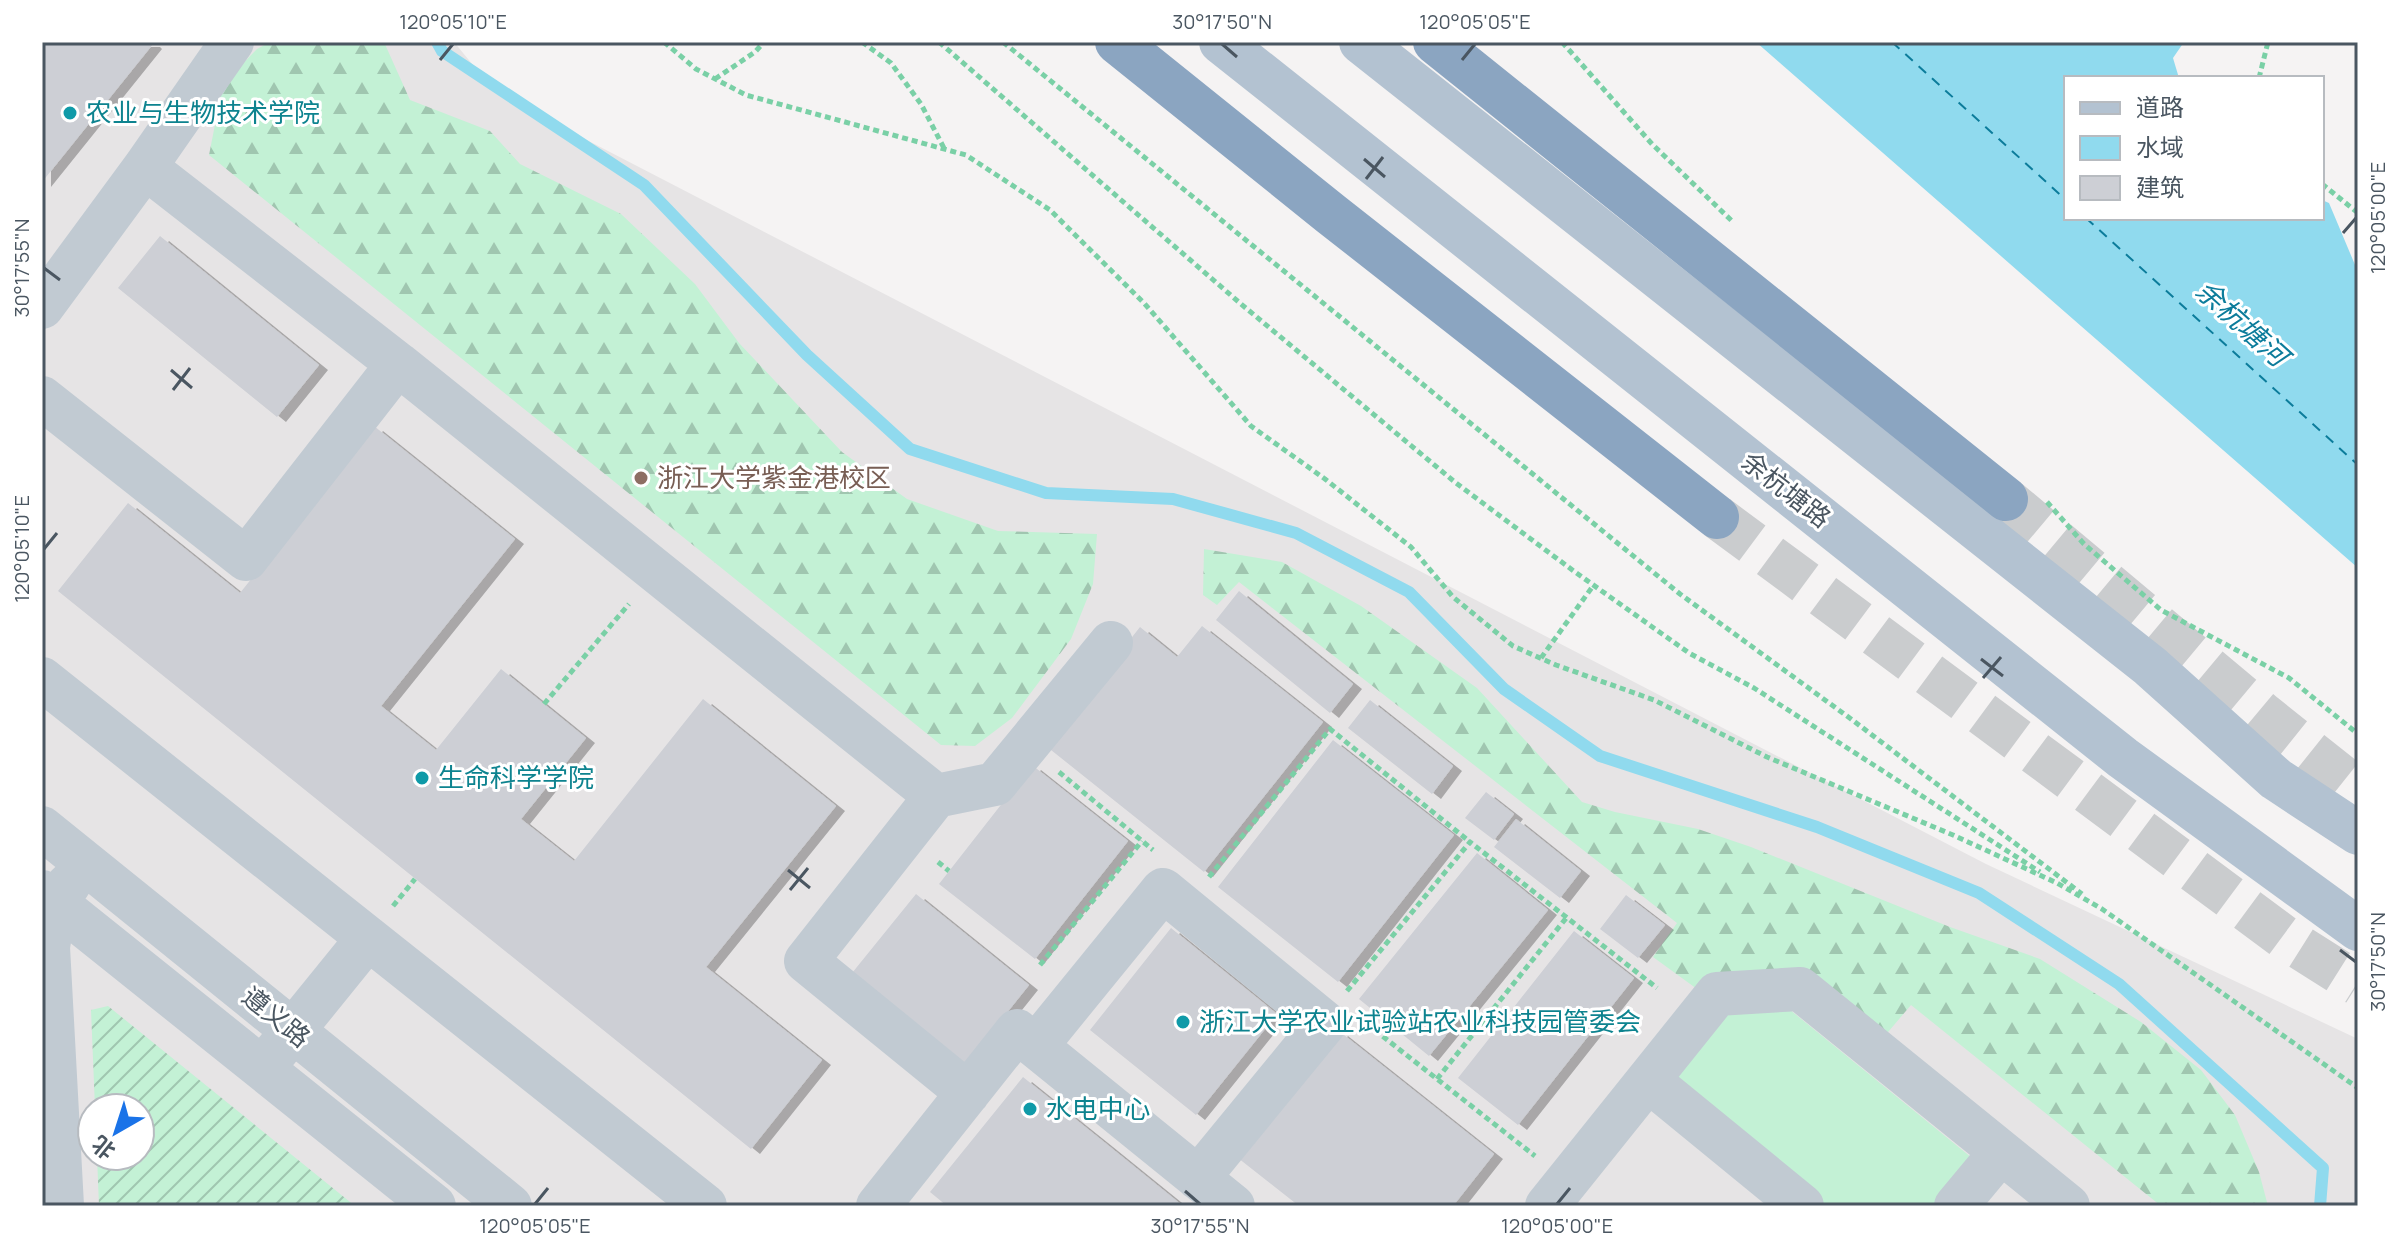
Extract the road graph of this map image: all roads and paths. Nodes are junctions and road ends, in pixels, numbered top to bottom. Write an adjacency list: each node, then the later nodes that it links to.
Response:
1 (232, 42): 15 (street)
2 (664, 42): 13 (path)
3 (764, 42): 13 (path)
4 (862, 42): 14 (path)
5 (939, 42): 24 (path)
6 (1003, 42): 40 (path)
7 (1117, 42): 22 (highway)
8 (1221, 42): 42 (main road, 余杭塘路)
9 (1361, 42): 32 (main road)
10 (1435, 42): 21 (highway)
11 (2268, 42): 12 (path)
12 (2260, 76)
13 (715, 79): 14 (path)
14 (945, 150): 26 (path)
15 (145, 167): 18 (street); 19 (street)
16 (2324, 186): 17 (path)
17 (2358, 213)
18 (42, 307)
19 (398, 364): 20 (street); 23 (street)
20 (42, 398)
21 (2006, 499)
22 (1717, 517)
23 (656, 571): 28 (path); 30 (street)
24 (1593, 586): 26 (path); 37 (path)
25 (1111, 643): 29 (street)
26 (1541, 658): 37 (path)
27 (42, 679): 43 (street)
28 (544, 704)
29 (1026, 746): 30 (street); 33 (path)
30 (936, 796): 56 (street)
31 (42, 828): 36 (street, 遵义路)
32 (2358, 833)
33 (1142, 841): 35 (path); 45 (path)
34 (1470, 842): 39 (path); 41 (path); 48 (path)
35 (1154, 850)
36 (86, 864): 38 (street); 50 (street, 遵义路)
37 (2057, 883): 40 (path)
38 (49, 897): 52 (street, 遵义路); 61 (street)
39 (1184, 908): 51 (street); 58 (street)
40 (2102, 909): 55 (path)
41 (1567, 917): 47 (path); 53 (path)
42 (2358, 929)
43 (368, 938): 50 (street); 63 (street)
44 (1045, 946): 45 (path)
45 (1052, 952): 46 (path)
46 (1040, 965)
47 (1657, 988)
48 (1338, 1001)
49 (1363, 1021): 53 (path)
50 (293, 1031): 52 (street); 60 (street, 遵义路)
51 (1036, 1046): 56 (street); 58 (street)
52 (263, 1069): 62 (street, 遵义路)
53 (1437, 1079): 59 (path)
54 (1648, 1080): 57 (street); 59 (street); 66 (street)
55 (2358, 1088)
56 (968, 1093): 64 (street)
57 (2001, 1152): 67 (street); 68 (street)
58 (1198, 1178): 65 (street)
59 (1557, 1194)
60 (501, 1203)
61 (62, 1206)
62 (434, 1206)
63 (705, 1206)
64 (878, 1206)
65 (1233, 1206)
66 (1802, 1206)
67 (1956, 1206)
68 (2068, 1206)

